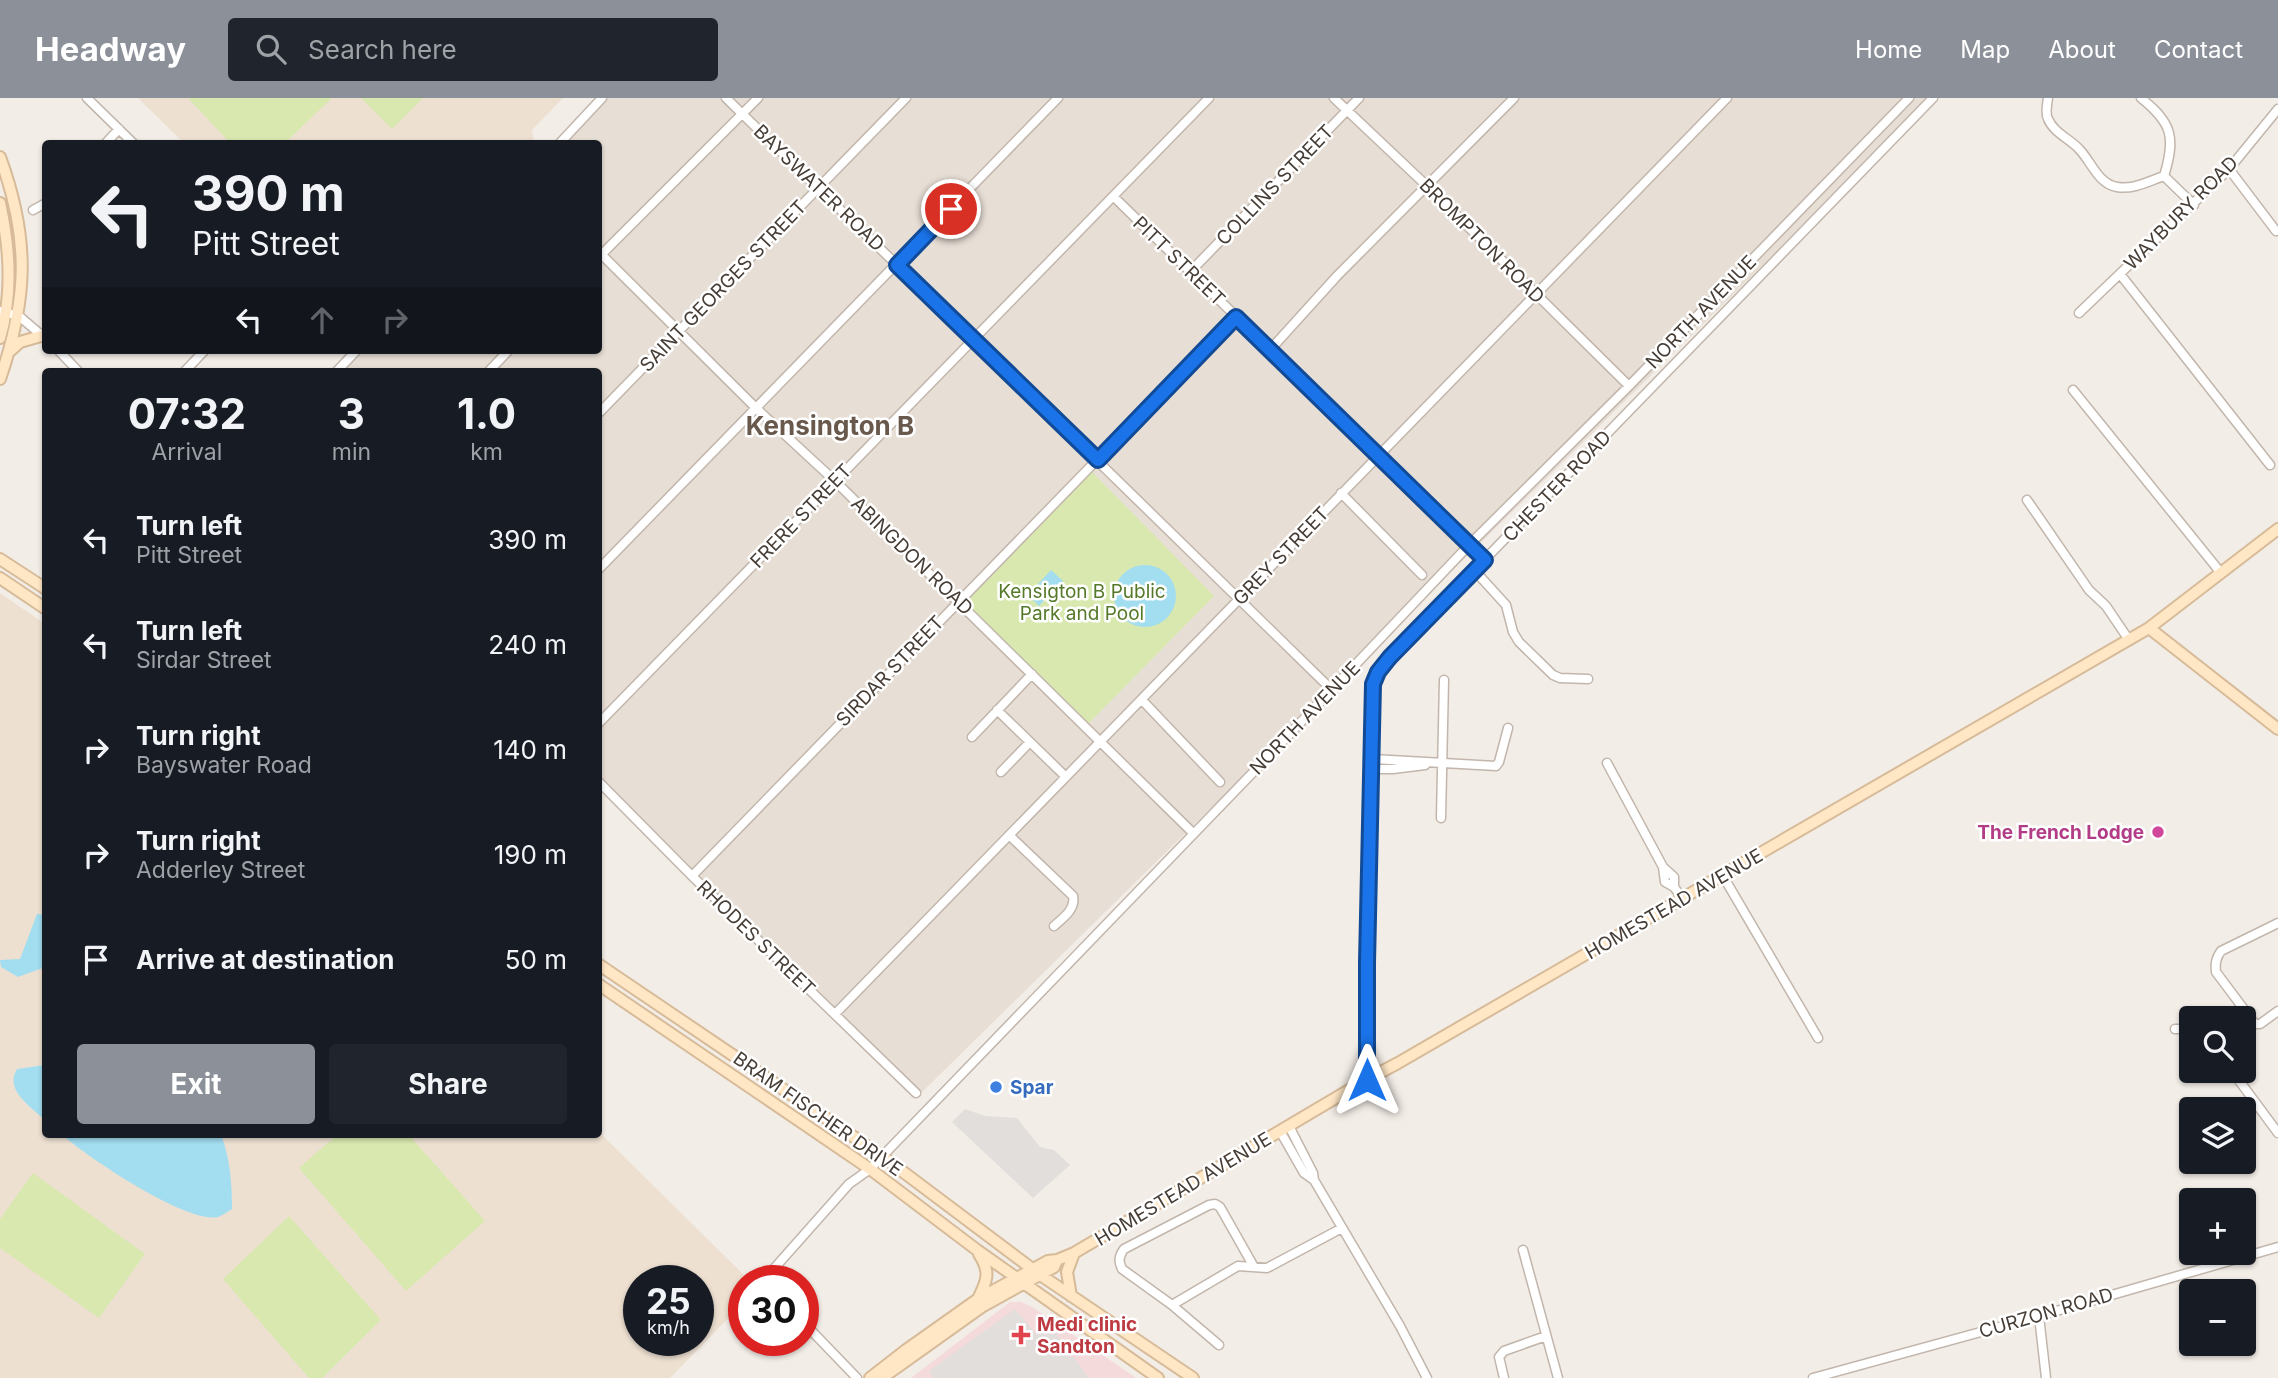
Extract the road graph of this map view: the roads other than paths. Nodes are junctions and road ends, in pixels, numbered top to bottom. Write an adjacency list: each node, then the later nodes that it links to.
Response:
1 (87, 98): 19 (street)
2 (602, 98): 22 (street)
3 (726, 98): 18 (street, BAYSWATER ROAD)
4 (758, 98): 18 (street)
5 (906, 98): 27 (street, SAINT GEORGES STREET)
6 (1058, 98): 36 (street)
7 (1209, 98): 28 (street, FRERE STREET)
8 (1334, 98): 16 (street, BROMPTON ROAD)
9 (1359, 98): 16 (street, COLLINS STREET)
10 (1514, 98): 26 (street)
11 (1727, 98): 39 (street, GREY STREET)
12 (1909, 98): 58 (street, NORTH AVENUE)
13 (1933, 98): 71 (street, CHESTER ROAD)
14 (2048, 98): 25 (street)
15 (2141, 98): 25 (street)
16 (1347, 110): 26 (street, BROMPTON ROAD); 37 (street, COLLINS STREET)
17 (2278, 110): 24 (street, WAYBURY ROAD)
18 (743, 114): 27 (street, BAYSWATER ROAD); 34 (street)
19 (119, 129): 20 (street); 21 (street)
20 (109, 140)
21 (130, 140)
22 (563, 140)
23 (0, 157): 42 (street)
24 (2229, 169): 31 (street, WAYBURY ROAD); 33 (street)
25 (2164, 176): 31 (street)
26 (1427, 186): 39 (street, BROMPTON ROAD); 49 (street)
27 (818, 188): 36 (street, BAYSWATER ROAD); 44 (street, SAINT GEORGES STREET)
28 (1114, 197): 37 (street, PITT STREET); 48 (street, FRERE STREET)
29 (0, 203): 40 (street)
30 (42, 204): 32 (street)
31 (2194, 205): 38 (street, WAYBURY ROAD)
32 (33, 210)
33 (2276, 231)
34 (602, 253)
35 (602, 257): 44 (street, ABINGDON ROAD)
36 (897, 265): 48 (street, BAYSWATER ROAD); 60 (street)
37 (1190, 272): 43 (street, PITT STREET)
38 (2120, 274): 41 (street, WAYBURY ROAD); 64 (street)
39 (1535, 295): 58 (street, BROMPTON ROAD); 62 (street, GREY STREET)
40 (3, 312): 42 (street); 46 (street)
41 (2079, 313)
42 (19, 316): 45 (street); 50 (street)
43 (1236, 317): 49 (street, PITT STREET); 63 (street, SIRDAR STREET)
44 (680, 330): 60 (street, ABINGDON ROAD); 61 (street, SAINT GEORGES STREET)
45 (42, 337)
46 (0, 338)
47 (42, 338): 50 (street)
48 (974, 340): 63 (street, BAYSWATER ROAD); 65 (street, FRERE STREET)
49 (1270, 350): 62 (street, PITT STREET)
50 (10, 352): 57 (street)
51 (62, 354): 54 (street)
52 (201, 354): 55 (street)
53 (505, 354): 56 (street)
54 (75, 368)
55 (188, 368)
56 (492, 368)
57 (0, 379)
58 (1629, 386): 69 (street, NORTH AVENUE)
59 (2073, 390): 74 (street)
60 (757, 408): 65 (street, ABINGDON ROAD); 72 (street)
61 (602, 410)
62 (1378, 455): 66 (street, GREY STREET); 69 (street, PITT STREET)
63 (1098, 460): 78 (street, BAYSWATER ROAD); 79 (street, SIRDAR STREET)
64 (2270, 465)
65 (835, 481): 79 (street, ABINGDON ROAD); 89 (street, FRERE STREET)
66 (1341, 493): 75 (street); 78 (street, GREY STREET)
67 (2027, 500): 82 (street)
68 (2278, 528): 74 (street, HOMESTEAD AVENUE)
69 (1469, 545): 71 (street, PITT STREET); 86 (street, NORTH AVENUE)
70 (0, 559): 77 (street)
71 (1485, 560): 73 (street, CHESTER ROAD)
72 (602, 565)
73 (1475, 571): 84 (street); 95 (street, CHESTER ROAD)
74 (2221, 573): 81 (street, HOMESTEAD AVENUE)
75 (1422, 575)
76 (0, 578): 80 (street)
77 (42, 586)
78 (1240, 599): 86 (street, BAYSWATER ROAD); 87 (street, GREY STREET)
79 (957, 601): 83 (street, ABINGDON ROAD); 106 (street, SIRDAR STREET)
80 (42, 607)
81 (2149, 628): 82 (street, HOMESTEAD AVENUE); 91 (street)
82 (2129, 640): 107 (street, HOMESTEAD AVENUE)
83 (1032, 674): 88 (street); 93 (street, ABINGDON ROAD)
84 (1588, 679)
85 (1444, 680): 96 (street)
86 (1332, 690): 104 (street, NORTH AVENUE)
87 (1142, 700): 93 (street, GREY STREET); 101 (street)
88 (997, 710): 92 (street); 94 (street)
89 (602, 720)
90 (1508, 728): 96 (street)
91 (2278, 729)
92 (972, 737)
93 (1100, 741): 100 (street, GREY STREET); 104 (street, ABINGDON ROAD)
94 (1030, 743): 99 (street); 100 (street)
95 (1373, 759): 96 (street); 98 (street, CHESTER ROAD)
96 (1440, 763): 98 (street); 103 (street)
97 (1606, 763): 108 (street)
98 (1372, 769): 118 (street, CHESTER ROAD)
99 (1001, 772)
100 (1066, 777): 105 (street, GREY STREET)
101 (1220, 782)
102 (602, 785): 106 (street, RHODES STREET)
103 (1441, 818)
104 (1193, 833): 123 (street, NORTH AVENUE)
105 (1009, 835): 110 (street); 114 (street, GREY STREET)
106 (692, 876): 114 (street, RHODES STREET)
107 (1723, 876): 108 (street, HOMESTEAD AVENUE); 117 (street)
108 (1682, 898): 118 (street, HOMESTEAD AVENUE)
109 (2278, 923): 113 (street)
110 (1054, 926)
111 (602, 967): 123 (street, BRAM FISCHER DRIVE)
112 (602, 987): 124 (street, BRAM FISCHER DRIVE)
113 (2278, 1011)
114 (835, 1014): 120 (street, RHODES STREET)
115 (2175, 1029): 116 (street)
116 (2179, 1029)
117 (1818, 1038)
118 (1367, 1080): 121 (street, HOMESTEAD AVENUE)
119 (2241, 1083): 122 (street)
120 (916, 1093)
121 (1285, 1128): 125 (street); 129 (street, HOMESTEAD AVENUE)
122 (2278, 1133)
123 (883, 1156): 124 (street, NORTH AVENUE); 132 (street, BRAM FISCHER DRIVE)
124 (870, 1170): 127 (street, BRAM FISCHER DRIVE); 130 (street, NORTH AVENUE)
125 (1342, 1228): 131 (street); 146 (street)
126 (2278, 1247): 137 (street, CURZON ROAD)
127 (977, 1250): 133 (street, BRAM FISCHER DRIVE); 135 (street)
128 (1522, 1250): 138 (street)
129 (1074, 1253): 132 (street, HOMESTEAD AVENUE); 134 (street)
130 (776, 1265)
131 (1254, 1267): 136 (street); 136 (street)
132 (1036, 1272): 133 (street, HOMESTEAD AVENUE); 134 (street, BRAM FISCHER DRIVE)
133 (1020, 1280): 135 (street); 143 (street); 144 (street, BRAM FISCHER DRIVE)
134 (1071, 1296): 145 (street, BRAM FISCHER DRIVE)
135 (978, 1299): 142 (street)
136 (1172, 1305): 140 (street)
137 (2039, 1316): 149 (street, CURZON ROAD); 150 (street)
138 (1546, 1336): 147 (street); 148 (street)
139 (819, 1338): 141 (street)
140 (1219, 1345)
141 (857, 1378)
142 (870, 1378)
143 (882, 1378)
144 (1158, 1378)
145 (1193, 1378)
146 (1427, 1378)
147 (1504, 1378)
148 (1558, 1378)
149 (1813, 1378)
150 (2046, 1378)

